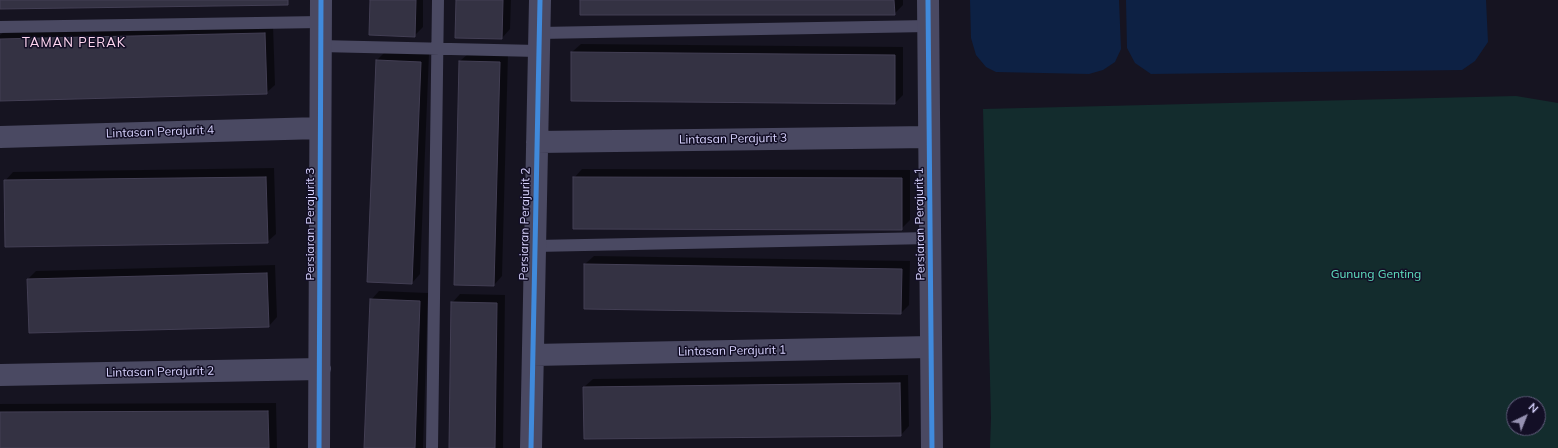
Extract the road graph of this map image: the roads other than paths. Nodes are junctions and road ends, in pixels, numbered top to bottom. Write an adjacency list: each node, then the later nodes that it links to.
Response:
1 (321, 0): 5 (street, Persiaran Perajurit 3)
2 (438, 0): 10 (lane)
3 (540, 0): 8 (street, Persiaran Perajurit 2)
4 (928, 0): 6 (street, Persiaran Perajurit 1)
5 (321, 22): 7 (lane); 9 (street, Persiaran Perajurit 3)
6 (928, 26): 8 (lane); 13 (street, Persiaran Perajurit 1)
7 (0, 27)
8 (539, 42): 10 (lane); 14 (street, Persiaran Perajurit 2)
9 (320, 46): 10 (lane); 11 (street, Persiaran Perajurit 3)
10 (437, 49): 22 (lane)
11 (320, 128): 12 (street, Lintasan Perajurit 4); 19 (street, Persiaran Perajurit 3)
12 (0, 137)
13 (928, 137): 14 (street, Lintasan Perajurit 3); 15 (street, Persiaran Perajurit 1)
14 (537, 142): 16 (street, Persiaran Perajurit 2)
15 (930, 238): 16 (lane); 17 (street, Persiaran Perajurit 1)
16 (535, 246): 18 (street, Persiaran Perajurit 2)
17 (931, 347): 18 (street, Lintasan Perajurit 1); 24 (street, Persiaran Perajurit 1)
18 (533, 355): 23 (street, Persiaran Perajurit 2)
19 (320, 369): 20 (street, Lintasan Perajurit 2); 21 (street, Persiaran Perajurit 3)
20 (0, 375)
21 (319, 448)
22 (432, 448)
23 (531, 448)
24 (932, 448)

